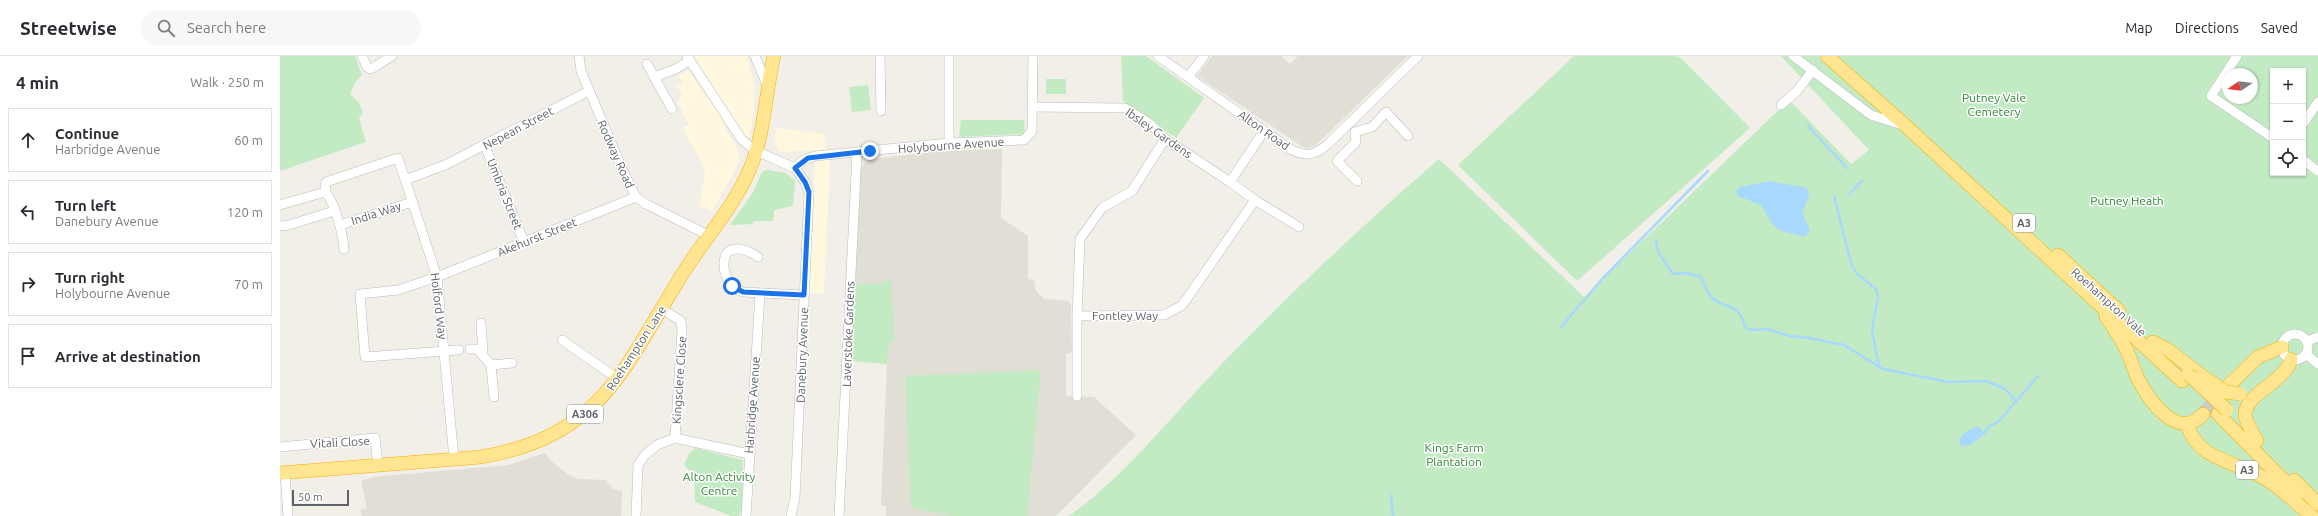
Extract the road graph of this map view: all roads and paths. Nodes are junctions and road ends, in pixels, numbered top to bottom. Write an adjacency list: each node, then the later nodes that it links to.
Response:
1 (362, 56): 2 (street)
2 (392, 56)
3 (579, 56): 22 (street, Rodway Road)
4 (755, 56): 21 (street)
5 (774, 56): 21 (highway, Roehampton Lane / A306)
6 (880, 56): 28 (street)
7 (949, 56): 38 (street)
8 (1033, 56): 26 (street, Holybourne Avenue)
9 (1158, 56): 20 (street, Alton Road)
10 (1204, 56): 20 (street)
11 (1418, 56): 31 (street, Alton Road)
12 (1793, 56): 18 (street)
13 (1827, 56): 24 (highway, A3)
14 (1840, 56): 71 (highway, Roehampton Vale / A3)
15 (2234, 57): 36 (street)
16 (688, 58): 19 (street); 40 (street)
17 (647, 64): 19 (street)
18 (1813, 70): 25 (street); 29 (street)
19 (654, 77): 27 (street)
20 (1188, 77): 33 (street, Alton Road)
21 (767, 85): 40 (highway, Roehampton Lane / A306)
22 (589, 91): 39 (street, Nepean Street); 49 (street, Rodway Road)
23 (2318, 102): 30 (street)
24 (1881, 104): 29 (street); 32 (highway, A3)
25 (1781, 105)
26 (1033, 107): 37 (street, Ibsley Gardens); 38 (street, Holybourne Avenue)
27 (672, 109)
28 (882, 111)
29 (1876, 116): 32 (street)
30 (2306, 120)
31 (1348, 124): 33 (street, Alton Road); 34 (street)
32 (1907, 126): 64 (highway, Roehampton Vale / A3)
33 (1264, 131): 47 (street)
34 (1355, 132): 35 (street); 46 (street)
35 (1408, 136)
36 (2270, 136)
37 (1164, 139): 47 (street, Ibsley Gardens); 66 (street, Fontley Way)
38 (950, 143): 41 (street, Holybourne Avenue)
39 (485, 146): 45 (street, Nepean Street); 58 (street, Umbria Street)
40 (756, 151): 43 (street); 57 (highway, Roehampton Lane / A306)
41 (857, 153): 43 (street, Holybourne Avenue); 103 (street, Laverstoke Gardens)
42 (2306, 162): 44 (street)
43 (795, 168): 63 (street, Danebury Avenue)
44 (2318, 171)
45 (405, 180): 48 (street, Holford Way); 51 (street, Holford Way)
46 (1357, 181)
47 (1230, 182): 50 (street, Ibsley Gardens)
48 (325, 192): 52 (street); 53 (street)
49 (636, 197): 57 (street, Rodway Road); 58 (street, Akehurst Street)
50 (1255, 200): 56 (street, Ibsley Gardens); 66 (street, Fontley Way)
51 (412, 202): 54 (street, India Way); 61 (street, Holford Way)
52 (280, 205)
53 (334, 211): 54 (street); 55 (street)
54 (340, 225): 59 (street)
55 (280, 226)
56 (1298, 227)
57 (708, 235): 65 (highway, Roehampton Lane / A306)
58 (524, 242): 61 (street, Akehurst Street)
59 (344, 249)
60 (758, 257): 62 (street)
61 (437, 277): 75 (street, Holford Way); 75 (street, Akehurst Street)
62 (760, 294): 63 (street); 94 (street, Harbridge Avenue)
63 (804, 295): 102 (street, Danebury Avenue)
64 (2092, 298): 82 (highway, Roehampton Vale / A3); 90 (highway, A3)
65 (662, 309): 83 (highway, Roehampton Lane / A306); 91 (street, Kingsclere Close)
66 (1078, 316): 86 (street)
67 (481, 323): 76 (street)
68 (2318, 337): 70 (street)
69 (562, 340): 83 (street)
70 (2307, 341): 72 (street); 77 (street)
71 (2153, 342): 82 (highway, Roehampton Vale / A3); 85 (highway, A3, bridge)
72 (2282, 347): 78 (street); 84 (highway)
73 (470, 349): 76 (street)
74 (459, 350): 75 (street)
75 (444, 351): 95 (street, Holford Way)
76 (483, 354): 81 (street)
77 (2306, 354): 78 (street); 80 (street)
78 (2291, 359): 85 (highway, A3)
79 (512, 363): 81 (street)
80 (2318, 364)
81 (491, 365): 87 (street)
82 (2185, 378): 88 (highway, Roehampton Vale / A3)
83 (618, 379): 95 (highway, Roehampton Lane / A306)
84 (2229, 385)
85 (2260, 391): 92 (highway, A3)
86 (1077, 396)
87 (494, 397)
88 (2222, 412): 92 (highway, Roehampton Vale / A3); 105 (highway, Roehampton Vale / A3)
89 (2203, 414): 90 (highway)
90 (2187, 424): 104 (highway, A3)
91 (675, 438): 94 (street); 100 (street)
92 (2257, 441): 98 (highway, Roehampton Vale / A3)
93 (280, 446): 96 (street, Vitali Close)
94 (749, 454): 101 (street, Harbridge Avenue)
95 (454, 459): 96 (highway, Roehampton Lane / A306)
96 (378, 466): 97 (highway, Roehampton Lane / A306)
97 (282, 473): 99 (street)
98 (2318, 504)
99 (288, 516)
100 (636, 516)
101 (746, 516)
102 (791, 516)
103 (839, 516)
104 (2312, 516)
105 (2318, 516)

